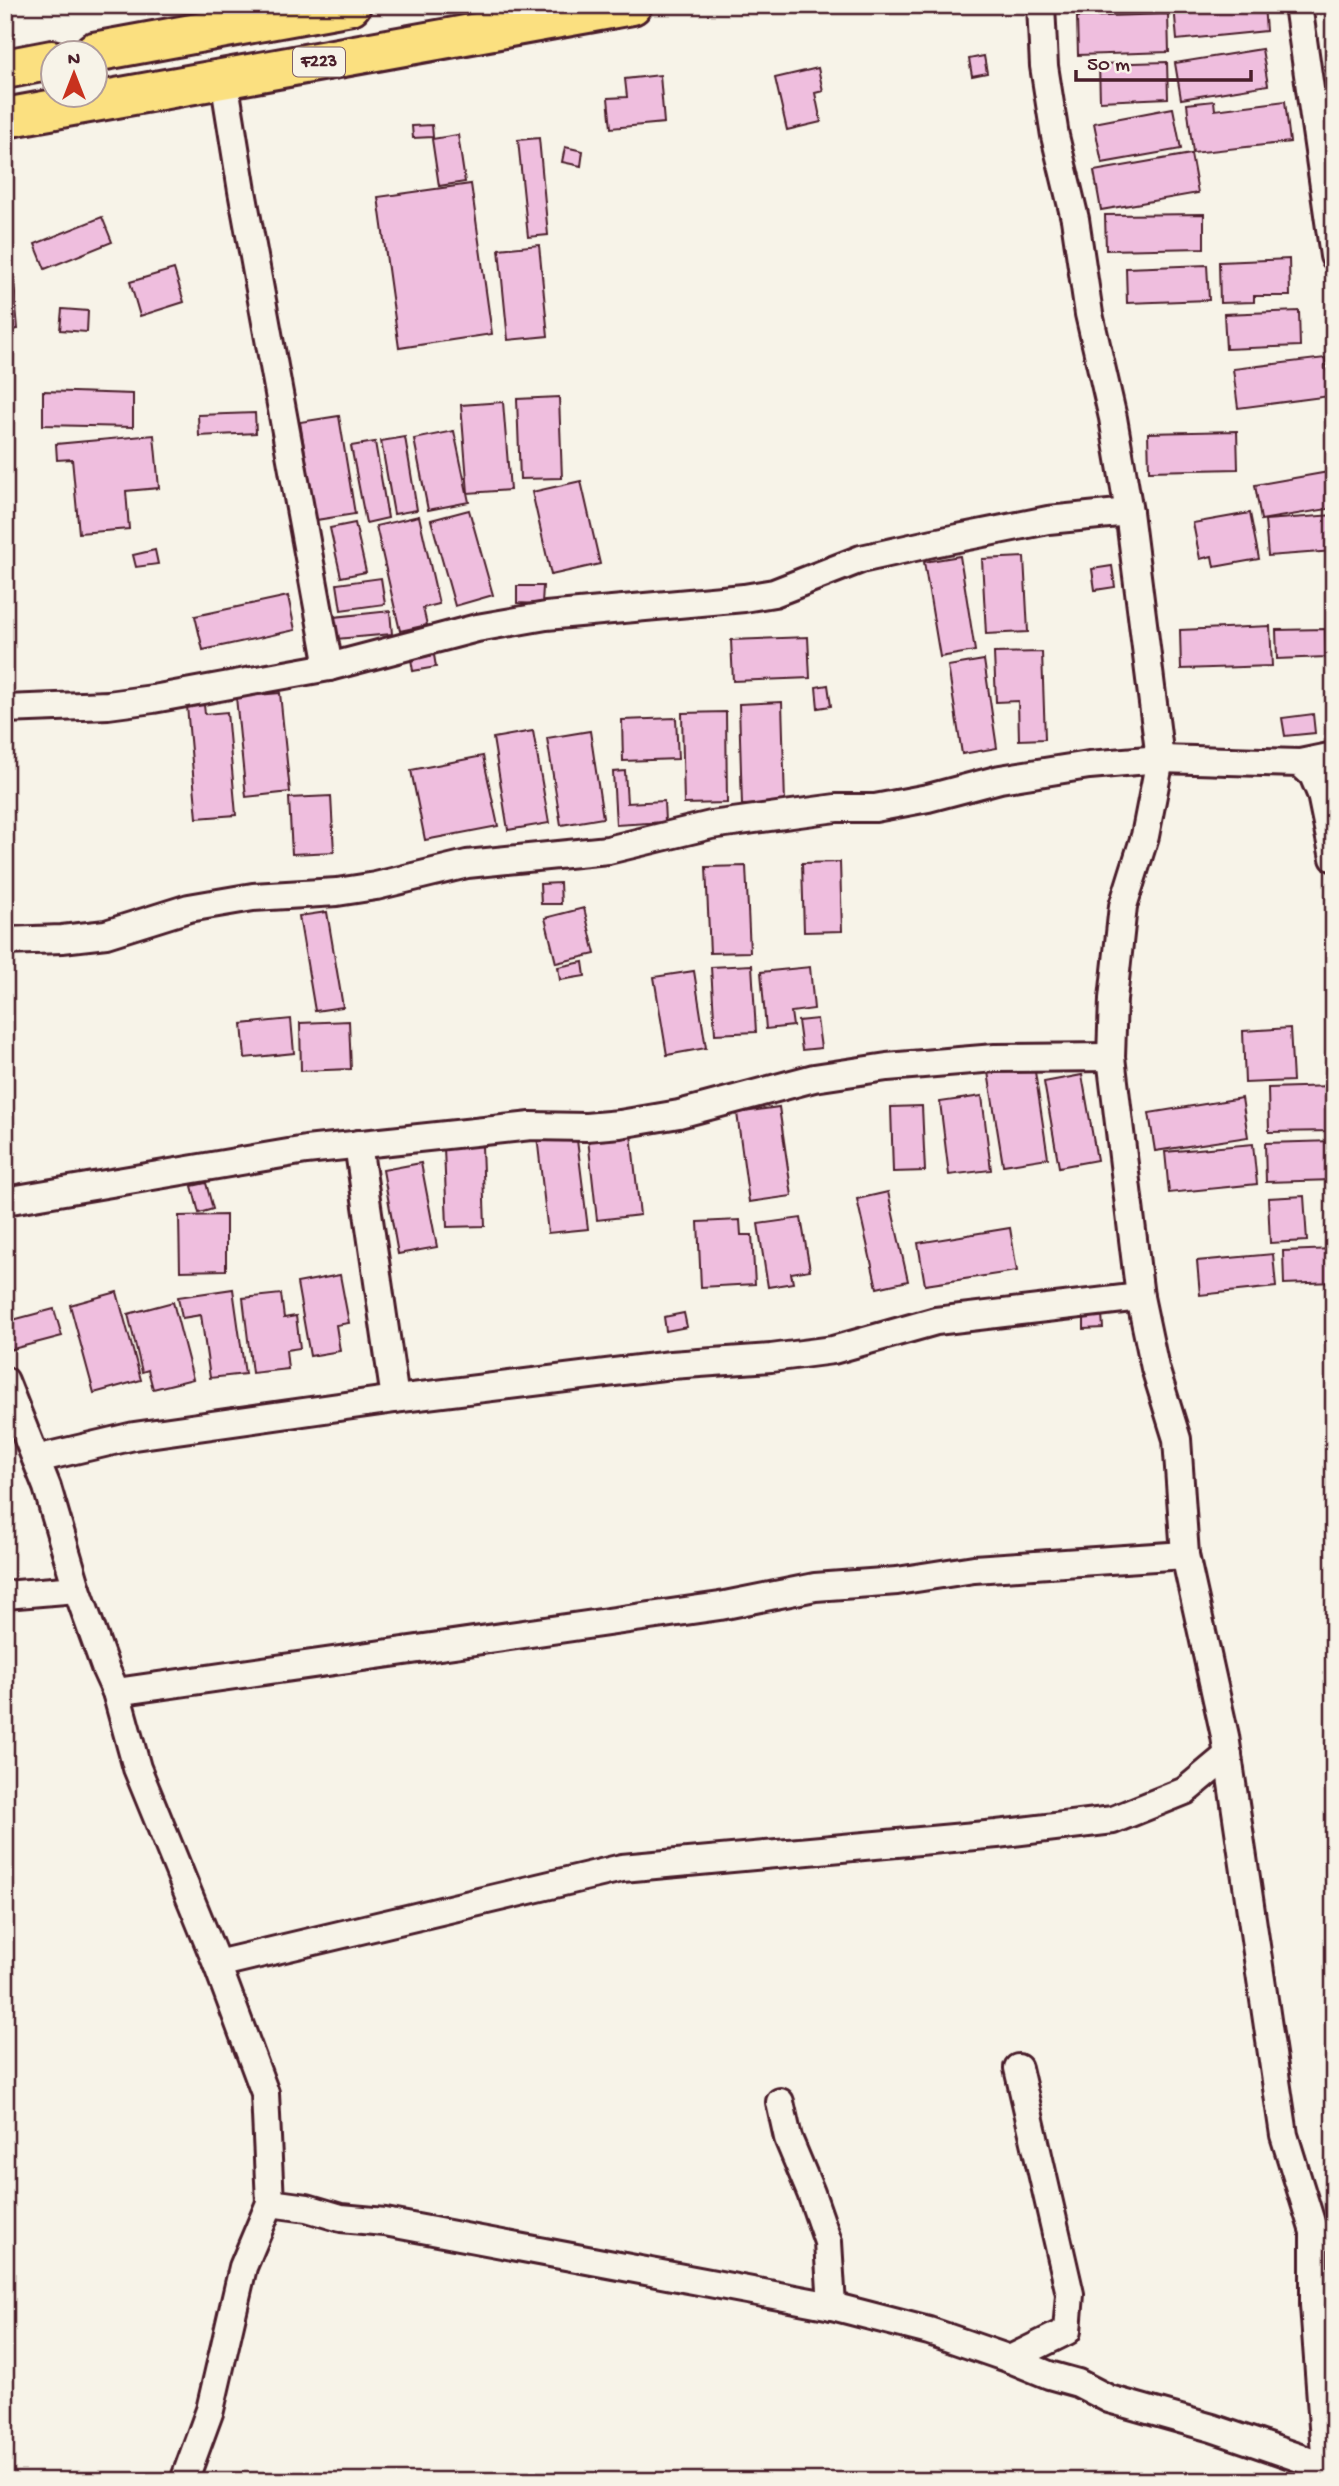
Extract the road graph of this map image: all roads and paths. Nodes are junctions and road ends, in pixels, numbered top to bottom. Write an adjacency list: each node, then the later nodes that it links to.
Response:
1 (351, 5): 5 (main road)
2 (632, 5): 8 (main road, F223)
3 (1041, 5): 11 (street)
4 (1297, 5): 10 (street)
5 (108, 49)
6 (38, 63): 7 (main road)
7 (5, 69)
8 (224, 79): 9 (main road, F223); 12 (street)
9 (5, 118)
10 (1334, 256)
11 (1129, 512): 12 (street); 15 (street)
12 (329, 667): 13 (street)
13 (5, 709)
14 (1334, 756): 16 (street)
15 (1160, 759): 16 (street); 18 (street); 19 (street)
16 (1300, 763): 17 (street)
17 (1334, 858)
18 (5, 941)
19 (1111, 1057): 20 (street); 22 (street)
20 (358, 1144): 21 (street); 24 (street)
21 (5, 1201)
22 (1140, 1297): 24 (street); 26 (street)
23 (5, 1381): 25 (street)
24 (395, 1399): 25 (street)
25 (36, 1459): 27 (street)
26 (1185, 1555): 29 (street); 30 (street)
27 (77, 1589): 28 (street); 29 (street)
28 (5, 1595)
29 (116, 1692): 31 (street)
30 (1227, 1755): 31 (street); 37 (street)
31 (217, 1964): 34 (street)
32 (1018, 2068): 36 (street)
33 (780, 2102): 35 (street)
34 (270, 2203): 35 (street); 38 (street)
35 (832, 2306): 36 (street)
36 (1010, 2359): 37 (street)
37 (1330, 2469)
38 (184, 2481)

